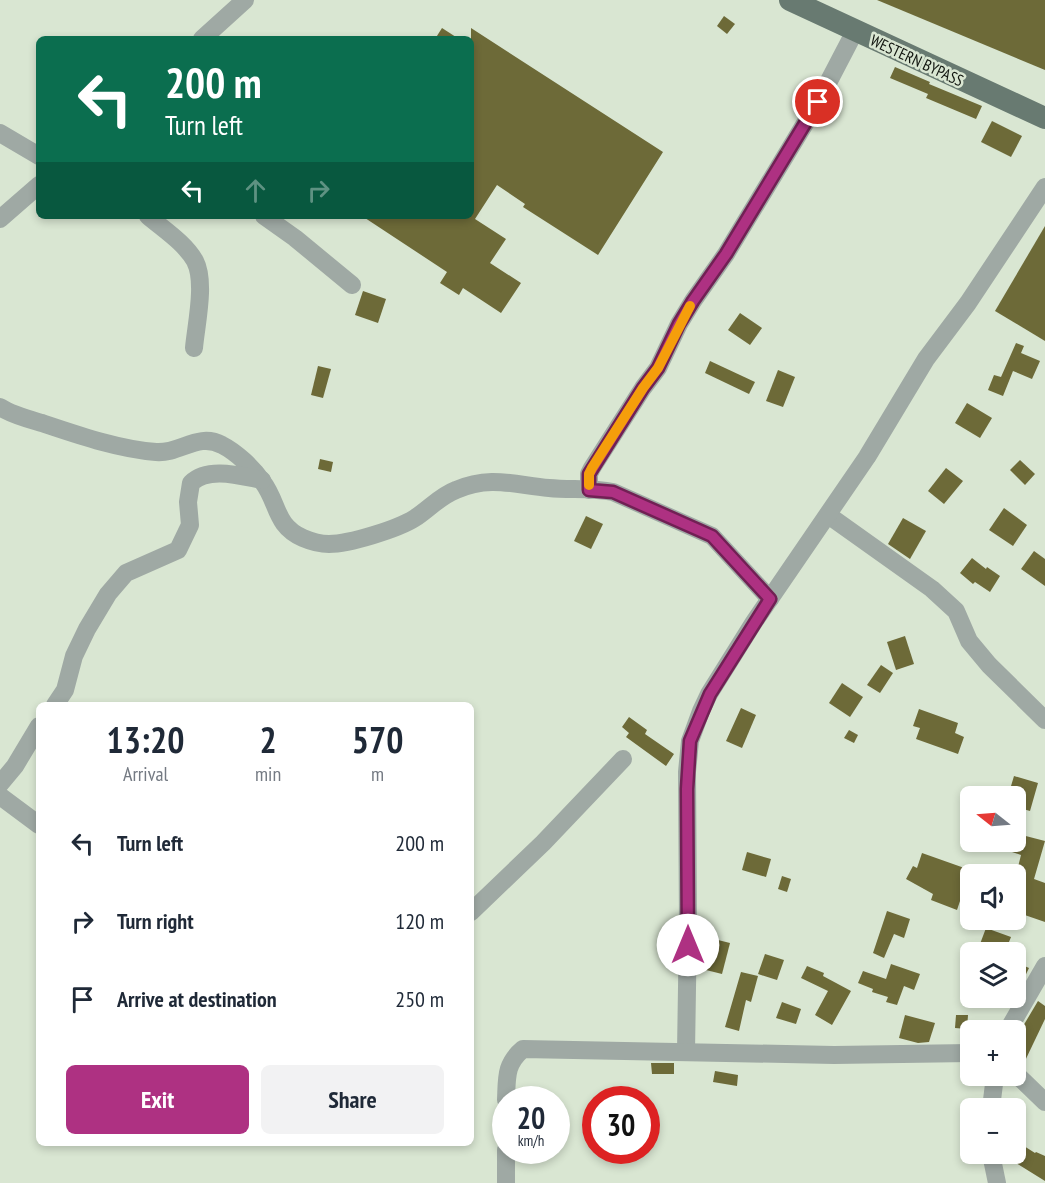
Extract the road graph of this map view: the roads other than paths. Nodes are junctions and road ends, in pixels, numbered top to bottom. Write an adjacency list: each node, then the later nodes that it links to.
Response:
1 (245, 0): 4 (street)
2 (790, 0): 3 (main road, WESTERN BYPASS)
3 (855, 31): 5 (main road, WESTERN BYPASS); 17 (street)
4 (205, 36)
5 (1045, 118)
6 (0, 133): 7 (street)
7 (36, 154)
8 (1045, 187): 18 (street)
9 (36, 188): 10 (street)
10 (0, 219)
11 (152, 219): 14 (street)
12 (268, 219): 13 (street)
13 (352, 285)
14 (194, 348)
15 (0, 407): 16 (street)
16 (262, 480): 17 (street); 20 (street)
17 (589, 490): 19 (street)
18 (828, 515): 19 (street); 21 (street)
19 (770, 599): 30 (street)
20 (57, 702)
21 (1045, 720)
22 (36, 731): 24 (street)
23 (623, 759): 27 (street)
24 (0, 784)
25 (0, 796): 26 (street)
26 (36, 823)
27 (474, 909)
28 (1045, 966): 29 (street)
29 (1014, 1020)
30 (686, 1052): 31 (street); 33 (street)
31 (960, 1053)
32 (1026, 1084): 34 (street)
33 (507, 1086)
34 (1045, 1102)
35 (506, 1164): 37 (street)
36 (994, 1164): 38 (street)
37 (506, 1183)
38 (997, 1183)

